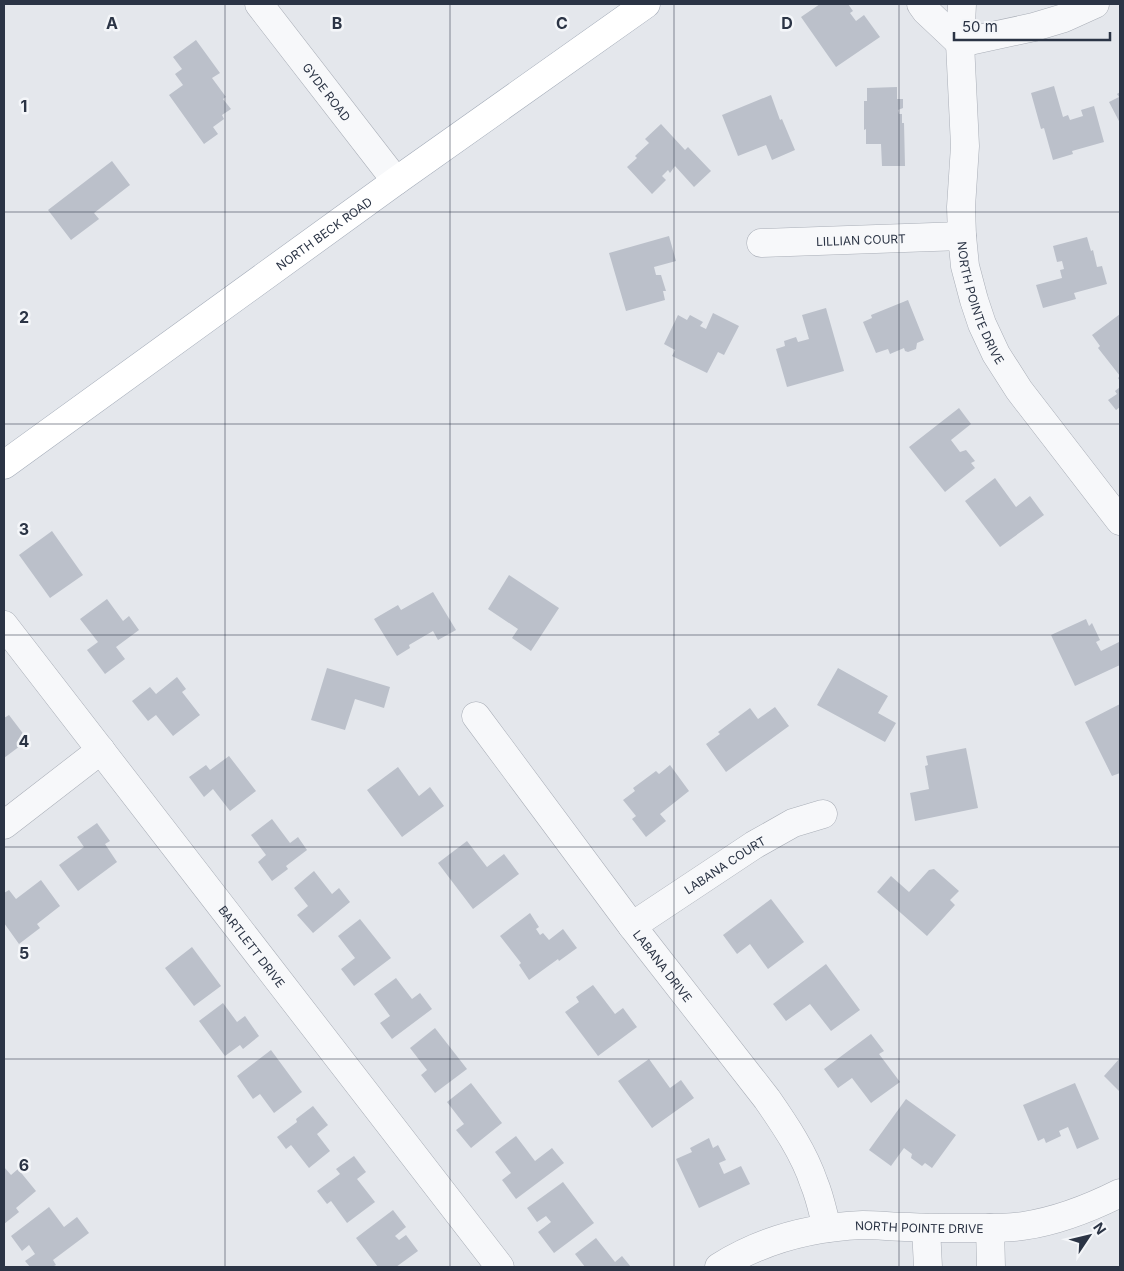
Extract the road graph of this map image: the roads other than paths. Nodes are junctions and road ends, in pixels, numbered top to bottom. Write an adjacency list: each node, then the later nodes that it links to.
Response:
1 (259, 4): 7 (street, GYDE ROAD)
2 (646, 4): 7 (main road, NORTH BECK ROAD)
3 (921, 4): 6 (street)
4 (962, 4): 6 (street, NORTH POINTE DRIVE)
5 (1095, 4): 6 (street)
6 (960, 43): 8 (street, NORTH POINTE DRIVE)
7 (396, 181): 10 (main road, NORTH BECK ROAD)
8 (962, 236): 9 (street, LILLIAN COURT); 11 (street, NORTH POINTE DRIVE)
9 (761, 243)
10 (4, 465)
11 (1120, 521)
12 (4, 625): 14 (street, BARTLETT DRIVE)
13 (476, 716): 17 (street, LABANA DRIVE)
14 (101, 750): 16 (street); 22 (street, BARTLETT DRIVE)
15 (823, 814): 17 (street, LABANA COURT)
16 (4, 825)
17 (632, 926): 19 (street, LABANA DRIVE)
18 (1120, 1193): 21 (street, NORTH POINTE DRIVE)
19 (827, 1228): 20 (street, NORTH POINTE DRIVE); 23 (street, NORTH POINTE DRIVE)
20 (926, 1228): 21 (street, NORTH POINTE DRIVE); 24 (street)
21 (990, 1228): 25 (street)
22 (500, 1267)
23 (719, 1267)
24 (928, 1267)
25 (991, 1267)

